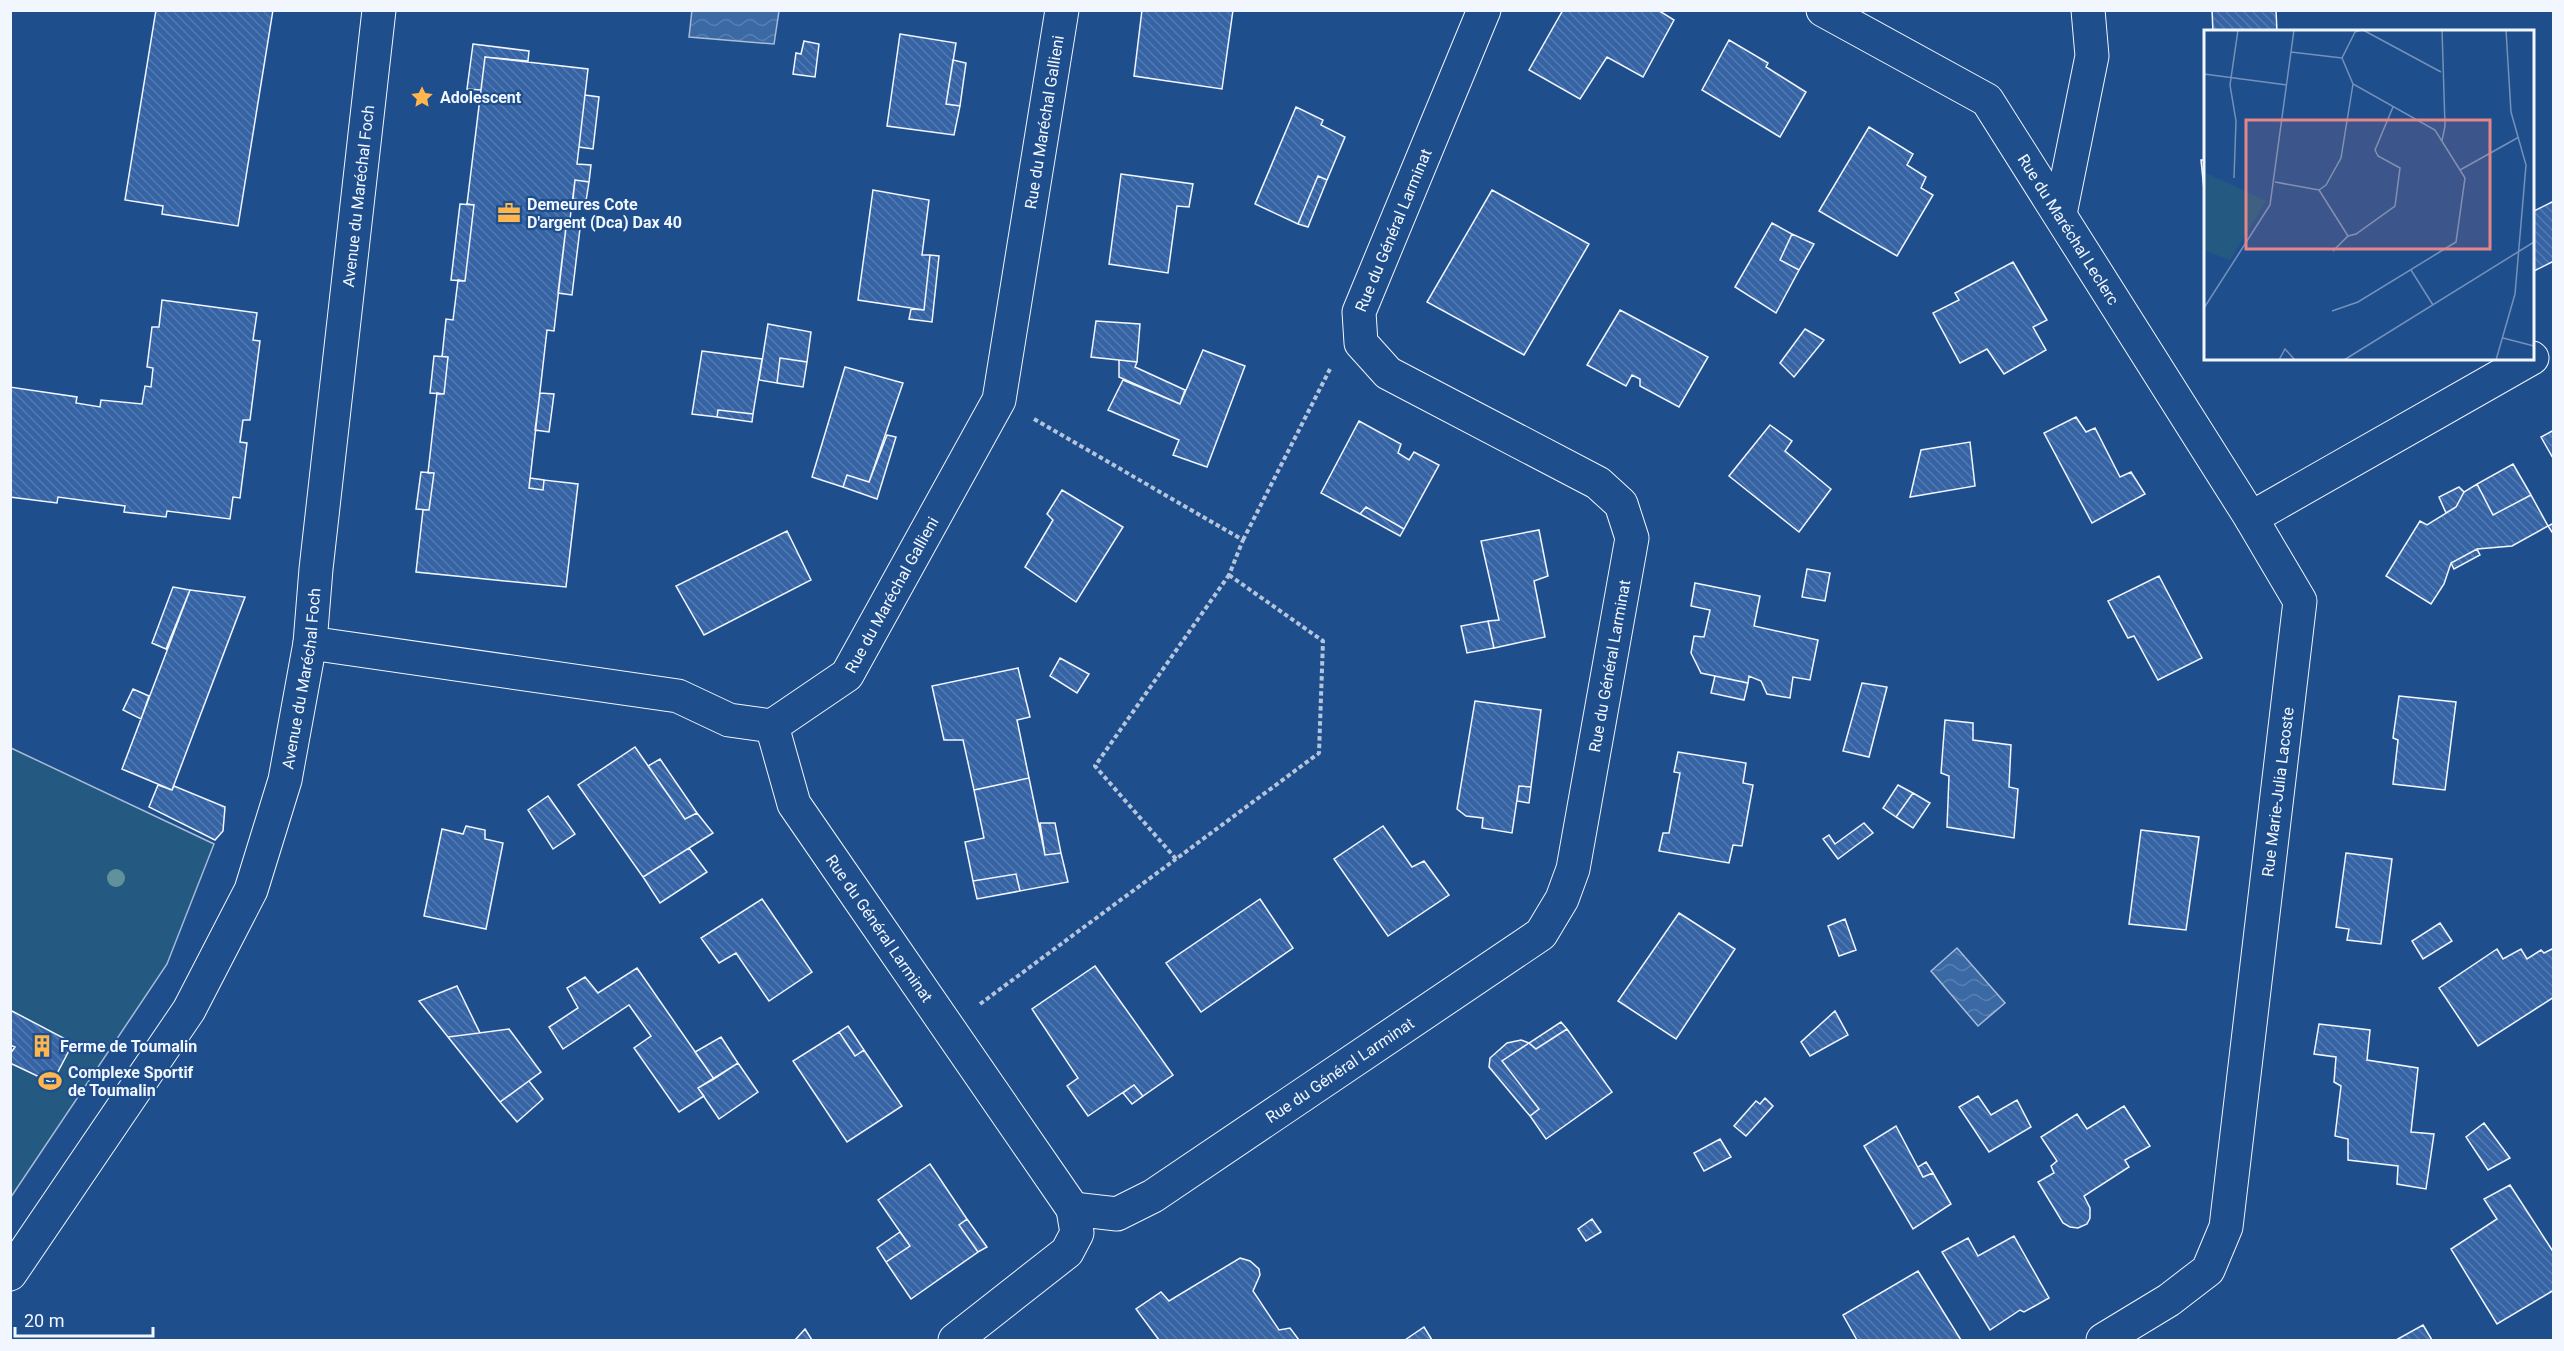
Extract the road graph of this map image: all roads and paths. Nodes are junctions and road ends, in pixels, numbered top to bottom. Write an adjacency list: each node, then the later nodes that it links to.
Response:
1 (380, 10): 15 (street, Avenue du Maréchal Foch)
2 (1062, 10): 11 (street, Rue du Maréchal Gallieni)
3 (1484, 10): 7 (street, Rue du Général Larminat)
4 (1822, 10): 6 (street, Rue du Maréchal Leclerc)
5 (2088, 10): 6 (street)
6 (2060, 213): 12 (street, Rue du Maréchal Leclerc)
7 (1359, 312): 13 (path); 19 (street, Rue du Général Larminat)
8 (2553, 346): 9 (street)
9 (2534, 357)
10 (2528, 360): 12 (street)
11 (999, 400): 13 (path); 16 (street, Rue du Maréchal Gallieni)
12 (2251, 518): 22 (street, Rue Marie-Julia Lacoste)
13 (1243, 540): 14 (path)
14 (1229, 575): 17 (path); 17 (path)
15 (310, 643): 16 (street); 20 (street, Avenue du Maréchal Foch)
16 (772, 726): 18 (street, Rue du Général Larminat)
17 (1176, 860): 18 (path)
18 (948, 1027): 19 (street, Rue du Général Larminat)
19 (1073, 1209): 21 (street)
20 (10, 1274)
21 (955, 1341)
22 (2103, 1341)

